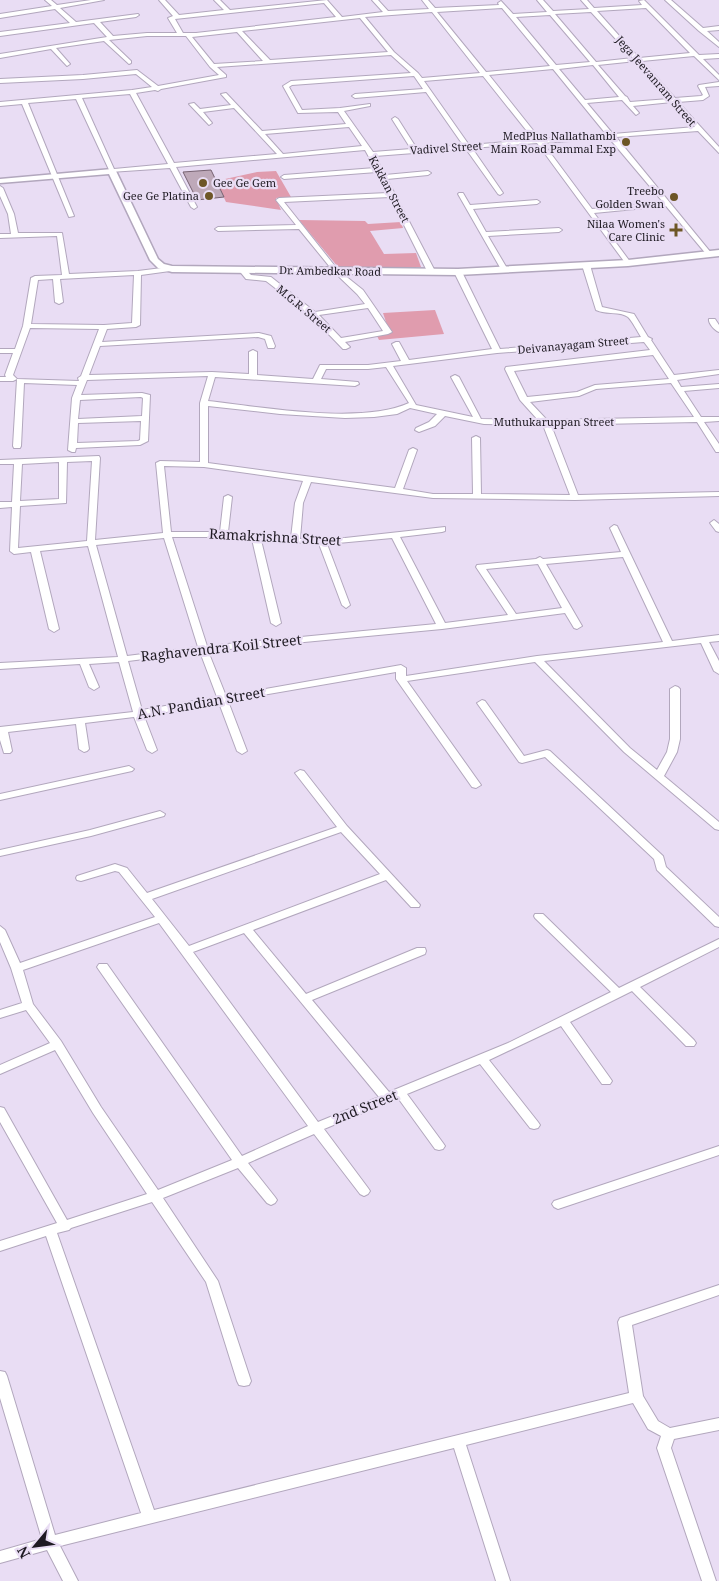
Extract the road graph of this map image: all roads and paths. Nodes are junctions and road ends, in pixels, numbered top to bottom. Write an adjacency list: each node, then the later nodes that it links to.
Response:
1 (48, 0): 15 (street)
2 (101, 0): 15 (street)
3 (162, 0): 24 (street)
4 (217, 0): 17 (street)
5 (324, 0): 17 (street); 26 (street)
6 (375, 0): 19 (street)
7 (425, 0): 16 (street)
8 (498, 0): 13 (street)
9 (540, 0): 20 (street)
10 (584, 0): 18 (street, Jega Jeevanram Street)
11 (640, 0): 14 (street)
12 (668, 0): 30 (street)
13 (504, 6): 16 (street); 23 (street)
14 (646, 6): 18 (street); 39 (street)
15 (56, 7): 22 (street); 28 (street)
16 (432, 9): 19 (street); 49 (street)
17 (228, 11): 24 (street)
18 (594, 11): 20 (street); 41 (street, Jega Jeevanram Street)
19 (386, 13): 25 (street)
20 (551, 13): 23 (street); 45 (street)
21 (136, 15): 27 (street)
22 (0, 16)
23 (512, 16): 47 (street)
24 (177, 17): 33 (street)
25 (362, 17): 26 (street); 37 (street)
26 (341, 19): 31 (street)
27 (95, 20): 28 (street); 34 (street)
28 (74, 23): 32 (street)
29 (719, 28): 30 (street)
30 (701, 30): 35 (street)
31 (239, 31): 33 (street); 43 (street)
32 (0, 34)
33 (185, 34): 34 (street); 46 (street)
34 (109, 39): 36 (street); 42 (street)
35 (719, 45)
36 (54, 48): 38 (street); 44 (street)
37 (392, 53): 43 (street); 48 (street)
38 (0, 56)
39 (696, 56): 40 (street); 41 (street); 50 (street)
40 (719, 56)
41 (638, 60): 45 (street); 60 (street, Jega Jeevanram Street)
42 (129, 62)
43 (269, 63): 46 (street)
44 (67, 64)
45 (595, 64): 47 (street); 59 (street)
46 (212, 66): 54 (street)
47 (556, 67): 49 (street); 62 (street)
48 (416, 74): 51 (street); 69 (street)
49 (484, 74): 51 (street); 78 (street)
50 (719, 78)
51 (420, 80): 55 (street)
52 (0, 81): 54 (street)
53 (719, 84): 60 (street)
54 (158, 89): 56 (street)
55 (428, 90): 68 (street); 79 (street)
56 (132, 92): 58 (street); 85 (street)
57 (224, 94): 67 (street)
58 (78, 97): 61 (street); 87 (street)
59 (625, 98): 62 (street); 65 (street)
60 (674, 101): 65 (street); 75 (street, Jega Jeevanram Street)
61 (24, 102): 63 (street); 89 (street)
62 (584, 102): 77 (street)
63 (0, 104)
64 (192, 104): 70 (street)
65 (630, 104): 71 (street)
66 (368, 105): 68 (street)
67 (235, 106): 70 (street); 76 (street)
68 (360, 106): 69 (street)
69 (340, 110): 74 (street, Kakkan Street)
70 (200, 112): 73 (street)
71 (636, 113)
72 (395, 118): 81 (street)
73 (209, 123)
74 (352, 125): 76 (street); 80 (street, Kakkan Street)
75 (698, 129): 77 (street, Vadivel Street); 82 (street, Jega Jeevanram Street)
76 (260, 132): 84 (street)
77 (611, 136): 78 (street, Vadivel Street); 98 (street)
78 (539, 142): 79 (street, Vadivel Street); 101 (street)
79 (468, 147): 81 (street, Vadivel Street); 94 (street)
80 (366, 148): 83 (street, Kakkan Street); 84 (street)
81 (415, 151): 83 (street, Vadivel Street)
82 (719, 152)
83 (370, 154): 86 (street, Kakkan Street)
84 (282, 156): 85 (street)
85 (171, 165): 87 (street); 99 (street)
86 (379, 170): 90 (street); 91 (street, Kakkan Street)
87 (112, 171): 89 (street); 113 (street)
88 (428, 173): 91 (street)
89 (53, 175): 92 (street); 102 (street)
90 (284, 177)
91 (383, 177): 96 (street, Kakkan Street)
92 (0, 181)
93 (0, 188): 107 (street)
94 (500, 193)
95 (461, 194): 100 (street)
96 (392, 195): 103 (street, M.G.R. Street); 116 (street, Kakkan Street)
97 (537, 202): 100 (street)
98 (665, 204): 101 (street); 109 (street)
99 (194, 207)
100 (468, 207): 106 (street)
101 (591, 211): 110 (street)
102 (71, 216)
103 (302, 227): 104 (street); 115 (street, M.G.R. Street)
104 (218, 229)
105 (559, 230): 106 (street)
106 (483, 234): 114 (street)
107 (15, 235): 108 (street); 119 (street)
108 (0, 236)
109 (716, 254): 110 (street, Dr. Ambedkar Road)
110 (628, 263): 111 (street, Dr. Ambedkar Road)
111 (586, 265): 114 (street, Dr. Ambedkar Road); 128 (street)
112 (240, 268): 113 (street, Dr. Ambedkar Road); 115 (street, Dr. Ambedkar Road); 123 (street, M.G.R. Street)
113 (170, 269): 118 (street)
114 (504, 270): 117 (street, Dr. Ambedkar Road)
115 (336, 271): 116 (street, Dr. Ambedkar Road); 122 (street, M.G.R. Street)
116 (432, 272): 117 (street, Dr. Ambedkar Road)
117 (458, 272): 135 (street)
118 (138, 273): 119 (street); 126 (street)
119 (66, 275): 120 (street)
120 (56, 276): 121 (street); 125 (street)
121 (59, 302)
122 (369, 306): 123 (street); 129 (street, M.G.R. Street)
123 (314, 314): 129 (street, M.G.R. Street)
124 (712, 321): 127 (street)
125 (27, 326): 126 (street); 134 (street)
126 (104, 327): 130 (street)
127 (719, 330)
128 (648, 339): 135 (street, Deivanayagam Street); 138 (street)
129 (341, 340): 133 (street, M.G.R. Street)
130 (98, 344): 132 (street); 147 (street)
131 (396, 344): 139 (street)
132 (271, 346)
133 (346, 347)
134 (18, 351): 136 (street); 145 (street)
135 (497, 351): 139 (street, Deivanayagam Street)
136 (0, 352)
137 (253, 352): 143 (street)
138 (656, 352): 146 (street); 153 (street)
139 (406, 362): 140 (street, Deivanayagam Street)
140 (388, 364): 148 (street, Deivanayagam Street); 155 (street)
141 (719, 372): 146 (street)
142 (212, 374): 143 (street); 147 (street); 154 (street)
143 (254, 376): 148 (street)
144 (455, 378): 160 (street)
145 (0, 379)
146 (673, 379): 151 (street); 153 (street)
147 (81, 381): 152 (street); 165 (street)
148 (316, 381): 149 (street)
149 (355, 384)
150 (719, 386): 151 (street)
151 (680, 390): 158 (street)
152 (76, 398): 157 (street); 161 (street)
153 (524, 400): 162 (street)
154 (204, 403): 155 (street); 172 (street)
155 (410, 406): 156 (street, Muthukaruppan Street)
156 (442, 413): 160 (street, Muthukaruppan Street); 163 (street)
157 (146, 418): 161 (street); 166 (street)
158 (699, 419): 159 (street, Muthukaruppan Street); 162 (street, Muthukaruppan Street); 168 (street)
159 (719, 419)
160 (478, 420): 162 (street, Muthukaruppan Street)
161 (76, 421): 166 (street)
162 (544, 421): 178 (street)
163 (419, 430)
164 (476, 438): 177 (street)
165 (17, 446)
166 (73, 446): 169 (street)
167 (413, 450): 174 (street)
168 (719, 450)
169 (67, 460): 170 (street); 179 (street); 188 (street)
170 (18, 461): 171 (street); 179 (street)
171 (0, 462)
172 (204, 465): 173 (street); 184 (street)
173 (307, 480): 174 (street); 187 (street)
174 (398, 492): 177 (street)
175 (719, 494): 178 (street)
176 (228, 497): 183 (street)
177 (477, 497): 178 (street)
178 (575, 498)
179 (17, 504): 180 (street); 190 (street, Ramakrishna Street)
180 (0, 505)
181 (614, 528): 191 (street)
182 (442, 529): 185 (street, Ramakrishna Street)
183 (224, 534): 184 (street, Ramakrishna Street); 186 (street, Ramakrishna Street)
184 (167, 535): 188 (street, Ramakrishna Street); 203 (street)
185 (396, 535): 189 (street, Ramakrishna Street); 197 (street)
186 (256, 538): 187 (street, Ramakrishna Street); 196 (street)
187 (295, 541): 189 (street, Ramakrishna Street)
188 (91, 542): 190 (street, Ramakrishna Street); 204 (street)
189 (322, 542): 193 (street)
190 (35, 549): 199 (street)
191 (625, 554): 192 (street); 202 (street)
192 (540, 560): 194 (street); 195 (street)
193 (346, 605)
194 (568, 610): 195 (street, Raghavendra Koil Street); 198 (street)
195 (514, 617): 197 (street, Raghavendra Koil Street)
196 (276, 623)
197 (442, 626): 203 (street, Raghavendra Koil Street)
198 (577, 626)
199 (54, 629)
200 (719, 638): 201 (street)
201 (704, 640): 202 (street); 208 (street)
202 (669, 645): 205 (street)
203 (203, 649): 204 (street, Raghavendra Koil Street); 212 (street)
204 (123, 659): 206 (street, Raghavendra Koil Street); 214 (street)
205 (537, 659): 209 (street); 223 (street)
206 (83, 661): 207 (street, Raghavendra Koil Street); 210 (street)
207 (0, 666)
208 (719, 671)
209 (401, 679): 212 (street, A.N. Pandian Street); 224 (street)
210 (94, 687)
211 (675, 689): 223 (street)
212 (223, 699): 214 (street, A.N. Pandian Street); 220 (street)
213 (482, 704): 236 (street)
214 (138, 714): 215 (street, A.N. Pandian Street); 218 (street)
215 (80, 722): 216 (street, A.N. Pandian Street); 217 (street)
216 (1, 730): 219 (street)
217 (84, 749)
218 (152, 750)
219 (7, 751)
220 (242, 751)
221 (129, 769): 225 (street)
222 (300, 773): 228 (street)
223 (658, 776): 227 (street)
224 (476, 785)
225 (0, 797)
226 (160, 814): 229 (street)
227 (719, 827)
228 (343, 828): 230 (street); 232 (street)
229 (0, 853)
230 (386, 876): 233 (street); 237 (street)
231 (82, 878): 232 (street)
232 (146, 897): 235 (street)
233 (415, 905)
234 (539, 916): 245 (street)
235 (162, 918): 240 (street); 243 (street)
236 (719, 923)
237 (246, 929): 240 (street); 246 (street)
238 (0, 930): 243 (street)
239 (719, 943): 244 (street, 2nd Street)
240 (185, 950): 259 (street)
241 (422, 951): 246 (street)
242 (103, 967): 262 (street)
243 (17, 968): 247 (street)
244 (633, 986): 245 (street, 2nd Street); 250 (street)
245 (618, 993): 249 (street, 2nd Street)
246 (304, 999): 256 (street)
247 (28, 1005): 248 (street); 251 (street)
248 (0, 1014)
249 (562, 1021): 252 (street, 2nd Street); 254 (street)
250 (690, 1043)
251 (57, 1044): 253 (street); 264 (street)
252 (482, 1059): 255 (street, 2nd Street); 258 (street)
253 (0, 1070)
254 (606, 1081)
255 (400, 1093): 256 (street, 2nd Street); 260 (street)
256 (387, 1098): 259 (street, 2nd Street)
257 (0, 1111): 267 (street)
258 (534, 1125)
259 (314, 1128): 262 (street, 2nd Street); 263 (street)
260 (439, 1146)
261 (719, 1150): 266 (street)
262 (240, 1162): 264 (street, 2nd Street); 265 (street)
263 (364, 1191)
264 (154, 1197): 267 (street, 2nd Street); 272 (street)
265 (271, 1200)
266 (558, 1204)
267 (65, 1227): 268 (street, 2nd Street)
268 (50, 1231): 269 (street, 2nd Street); 277 (street)
269 (0, 1246)
270 (719, 1290): 273 (street)
271 (0, 1376): 278 (street)
272 (244, 1381)
273 (636, 1397): 275 (street); 276 (street)
274 (719, 1424): 275 (street)
275 (669, 1434): 282 (street)
276 (458, 1440): 277 (street); 281 (street)
277 (149, 1517): 278 (street)
278 (50, 1542): 279 (street); 280 (street)
279 (0, 1557)
280 (71, 1581)
281 (503, 1581)
282 (709, 1581)

